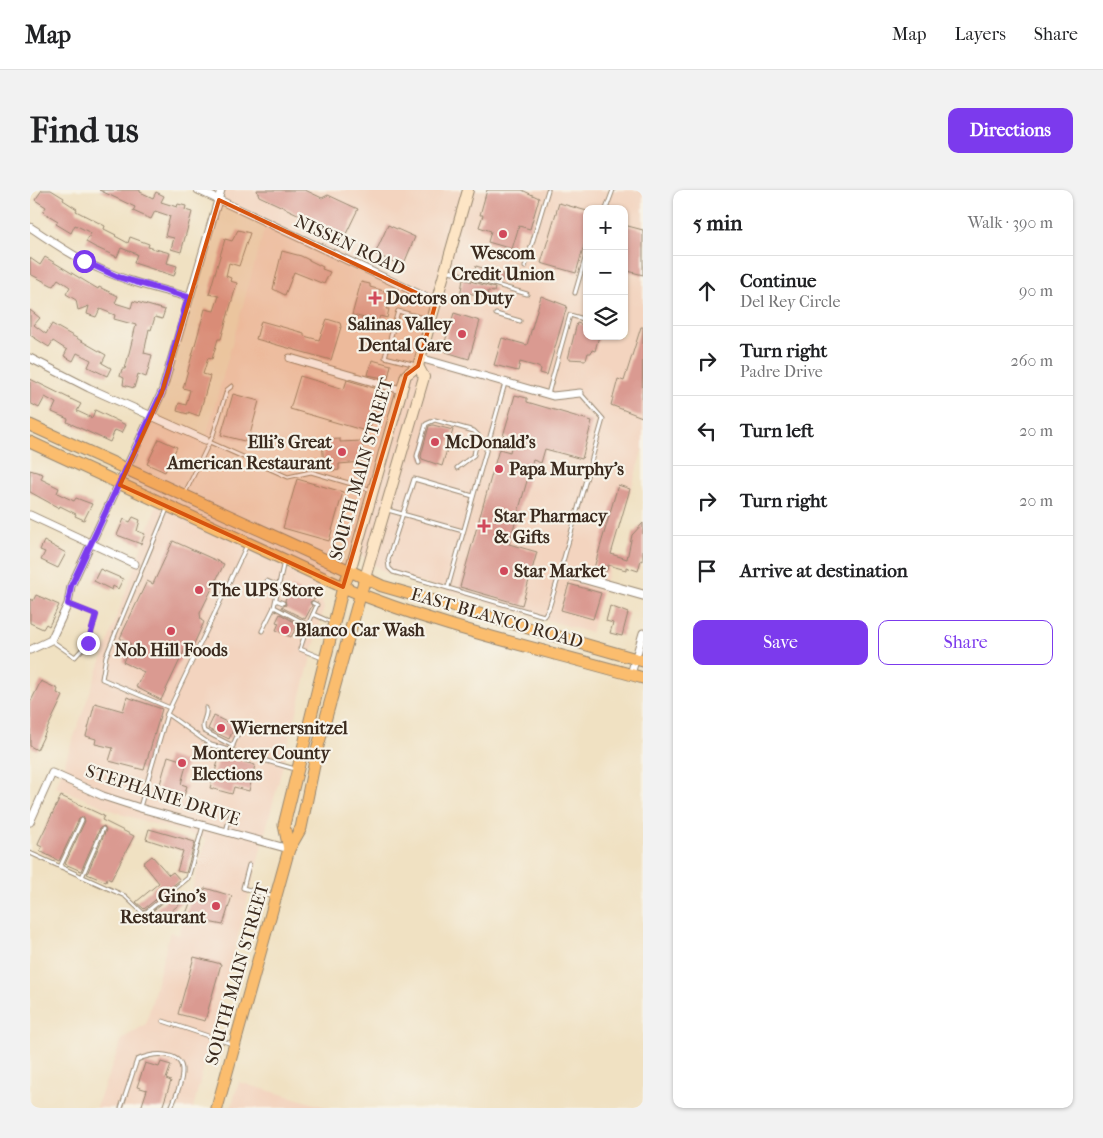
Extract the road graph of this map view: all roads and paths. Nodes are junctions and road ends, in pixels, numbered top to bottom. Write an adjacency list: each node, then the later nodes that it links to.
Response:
1 (198, 190): 6 (street, NISSEN ROAD)
2 (222, 190): 6 (street)
3 (468, 190): 11 (main road, SOUTH MAIN STREET)
4 (548, 190): 10 (lane)
5 (613, 190): 7 (lane)
6 (218, 200): 14 (street); 15 (street, NISSEN ROAD)
7 (607, 205)
8 (30, 227): 14 (street)
9 (583, 266): 12 (lane)
10 (525, 267)
11 (445, 270): 13 (lane); 15 (main road, SOUTH MAIN STREET)
12 (575, 293)
13 (527, 294)
14 (188, 297): 28 (street)
15 (436, 302): 18 (main road, SOUTH MAIN STREET)
16 (496, 314): 19 (lane)
17 (583, 319): 27 (lane)
18 (431, 320): 22 (main road, SOUTH MAIN STREET); 22 (lane)
19 (520, 321)
20 (30, 358): 28 (street)
21 (290, 358): 25 (street)
22 (419, 362): 23 (street); 25 (main road, SOUTH MAIN STREET); 40 (main road, SOUTH MAIN STREET)
23 (505, 382): 27 (street); 38 (lane)
24 (232, 386): 30 (lane)
25 (402, 390): 36 (main road, SOUTH MAIN STREET)
26 (580, 393): 27 (street); 49 (lane)
27 (548, 394)
28 (151, 416): 30 (street); 34 (street)
29 (30, 425): 34 (main road, EAST BLANCO ROAD)
30 (207, 441): 36 (lane); 37 (lane)
31 (30, 442): 35 (main road, EAST BLANCO ROAD)
32 (419, 463): 33 (lane)
33 (457, 468)
34 (126, 471): 35 (street); 37 (main road, EAST BLANCO ROAD)
35 (120, 484): 39 (main road, EAST BLANCO ROAD); 44 (street)
36 (372, 491): 48 (main road, SOUTH MAIN STREET)
37 (183, 496): 48 (main road, EAST BLANCO ROAD)
38 (473, 496): 41 (lane); 43 (lane)
39 (167, 507): 45 (main road, EAST BLANCO ROAD); 76 (lane)
40 (384, 509): 41 (lane); 51 (main road, SOUTH MAIN STREET)
41 (402, 514): 43 (lane); 55 (lane)
42 (30, 515): 44 (street)
43 (463, 531): 55 (lane)
44 (91, 544): 47 (street); 61 (street)
45 (247, 544): 46 (main road, EAST BLANCO ROAD); 76 (lane)
46 (284, 561): 53 (lane); 54 (main road, EAST BLANCO ROAD)
47 (135, 564)
48 (350, 570): 51 (main road, EAST BLANCO ROAD); 54 (main road, SOUTH MAIN STREET)
49 (560, 572): 50 (lane); 55 (lane)
50 (572, 575): 58 (street)
51 (365, 578): 57 (main road, SOUTH MAIN STREET); 73 (main road, EAST BLANCO ROAD)
52 (267, 581): 53 (lane)
53 (278, 586): 56 (lane); 59 (lane)
54 (343, 587): 57 (main road, EAST BLANCO ROAD); 66 (main road, SOUTH MAIN STREET)
55 (448, 588)
56 (289, 591)
57 (360, 594): 74 (main road, EAST BLANCO ROAD); 90 (main road, SOUTH MAIN STREET)
58 (643, 595)
59 (276, 600): 62 (lane); 63 (lane)
60 (313, 603): 65 (lane)
61 (68, 604): 70 (street); 70 (lane)
62 (283, 604)
63 (274, 607): 67 (lane); 68 (lane)
64 (307, 615): 65 (lane)
65 (312, 616): 66 (lane); 67 (lane)
66 (333, 623): 72 (main road, SOUTH MAIN STREET)
67 (308, 625): 72 (lane)
68 (262, 632)
69 (643, 633): 73 (street)
70 (51, 640): 71 (street)
71 (30, 650)
72 (324, 660): 82 (main road, SOUTH MAIN STREET)
73 (639, 660): 74 (street)
74 (631, 674): 75 (main road, EAST BLANCO ROAD)
75 (643, 678)
76 (170, 708): 78 (lane)
77 (206, 708): 80 (lane)
78 (167, 714): 81 (lane); 83 (lane)
79 (242, 725): 80 (lane)
80 (233, 746): 81 (lane)
81 (230, 751): 82 (lane)
82 (298, 770): 90 (main road, SOUTH MAIN STREET)
83 (140, 808): 86 (street, STEPHANIE DRIVE); 87 (street, STEPHANIE DRIVE)
84 (232, 810): 89 (lane)
85 (82, 820): 93 (lane)
86 (30, 822)
87 (203, 826): 89 (street, STEPHANIE DRIVE); 94 (lane)
88 (103, 829): 94 (lane)
89 (226, 832): 90 (street, STEPHANIE DRIVE)
90 (289, 849): 95 (main road, SOUTH MAIN STREET)
91 (30, 853): 93 (lane)
92 (249, 865): 95 (lane)
93 (60, 867): 94 (lane)
94 (82, 877)
95 (277, 898): 97 (main road, SOUTH MAIN STREET)
96 (162, 1021): 97 (lane)
97 (235, 1045): 100 (main road, SOUTH MAIN STREET)
98 (121, 1108): 99 (lane)
99 (171, 1108)
100 (217, 1108)

